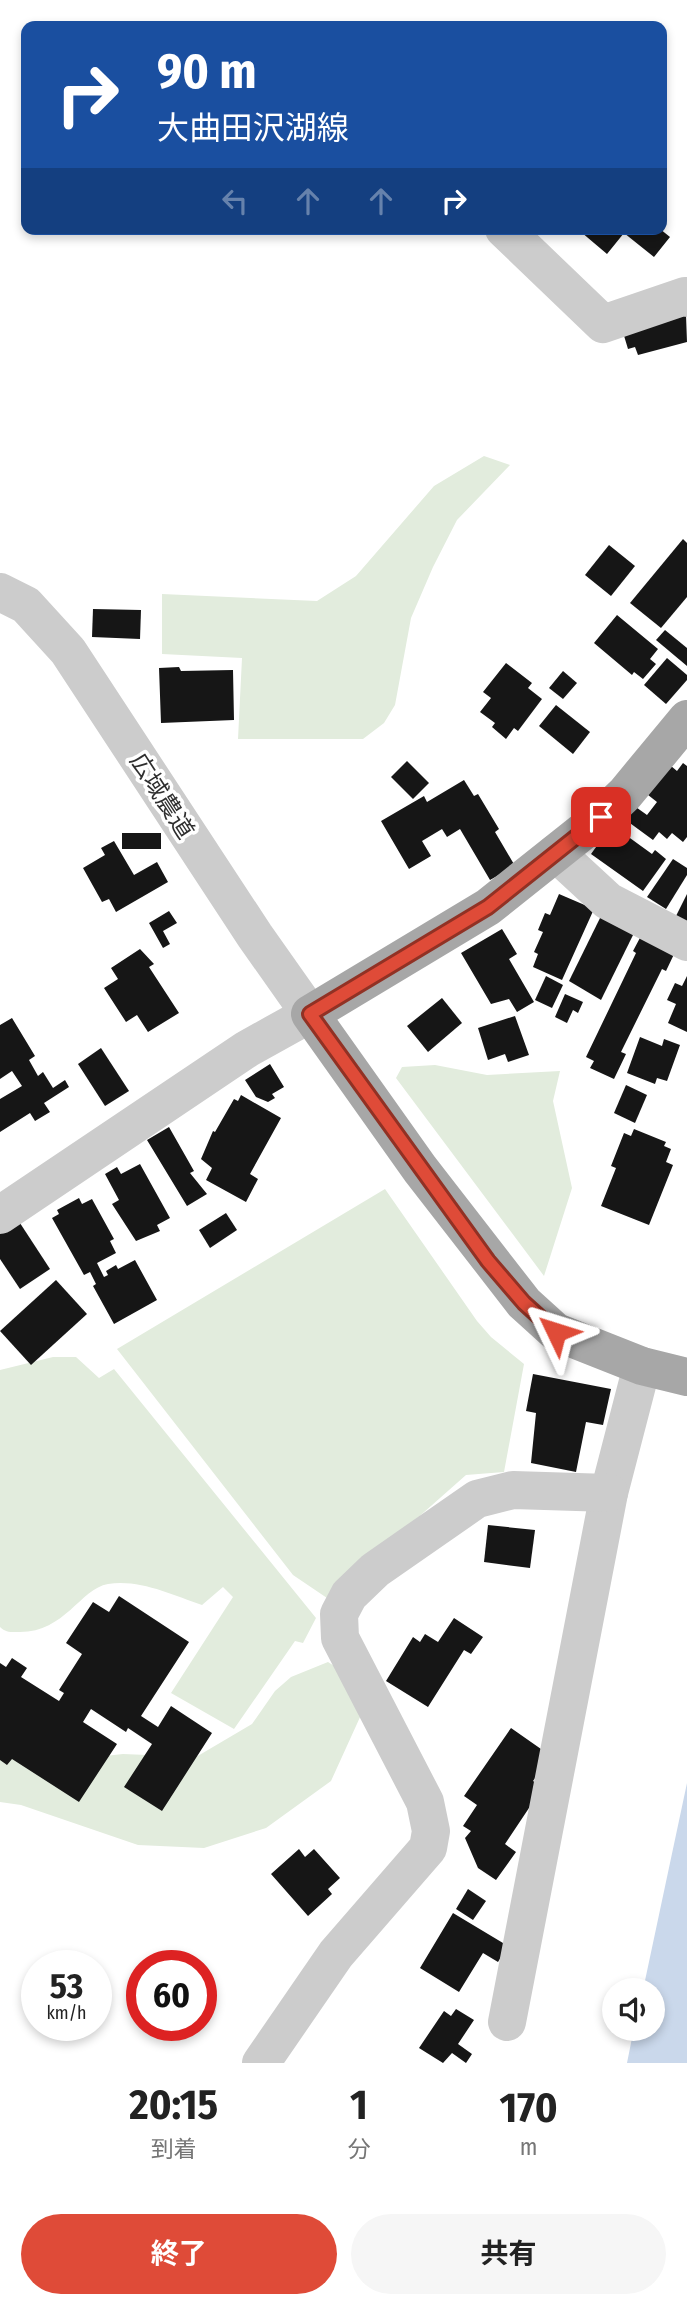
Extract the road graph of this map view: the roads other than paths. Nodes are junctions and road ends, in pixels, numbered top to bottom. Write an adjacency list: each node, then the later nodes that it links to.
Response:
1 (510, 235): 2 (street)
2 (687, 298)
3 (0, 592): 7 (street, 広域農道)
4 (687, 719): 5 (main road)
5 (556, 853): 6 (street); 7 (main road)
6 (687, 942)
7 (310, 1014): 8 (street); 9 (main road)
8 (0, 1215)
9 (642, 1366): 10 (main road); 11 (street)
10 (687, 1377)
11 (608, 1493): 12 (street); 13 (street)
12 (507, 2022)
13 (261, 2063)

